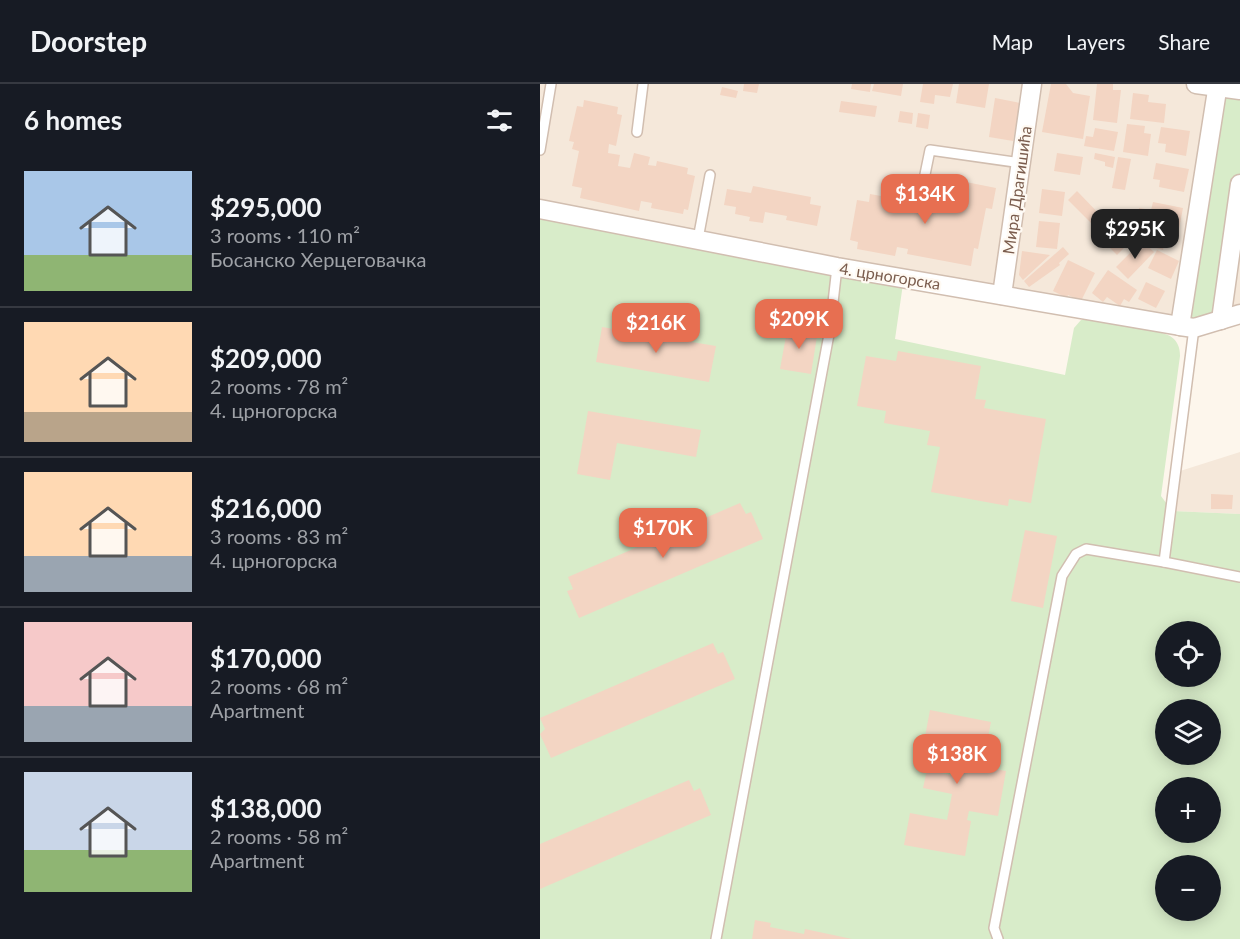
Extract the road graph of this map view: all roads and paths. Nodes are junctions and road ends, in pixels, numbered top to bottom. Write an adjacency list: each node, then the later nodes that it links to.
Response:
1 (551, 84): 8 (lane)
2 (643, 84): 7 (lane)
3 (1032, 84): 9 (street, Мира Драгишића)
4 (1196, 84): 5 (street)
5 (1218, 86): 6 (street); 19 (street)
6 (1240, 90)
7 (637, 132)
8 (540, 150)
9 (1021, 163): 12 (lane); 16 (street, Мира Драгишића)
10 (710, 175): 14 (lane)
11 (1240, 184): 18 (street)
12 (922, 189)
13 (540, 209): 14 (street, 4. црногорска)
14 (698, 239): 15 (street, 4. црногорска)
15 (837, 267): 16 (street, 4. црногорска); 22 (lane)
16 (1002, 295): 19 (street, 4. црногорска)
17 (1240, 314): 18 (street, 4. црногорска)
18 (1221, 320): 19 (street, 4. црногорска)
19 (1187, 327): 20 (lane)
20 (1164, 562): 21 (lane); 23 (lane)
21 (1240, 578)
22 (716, 939)
23 (998, 939)

